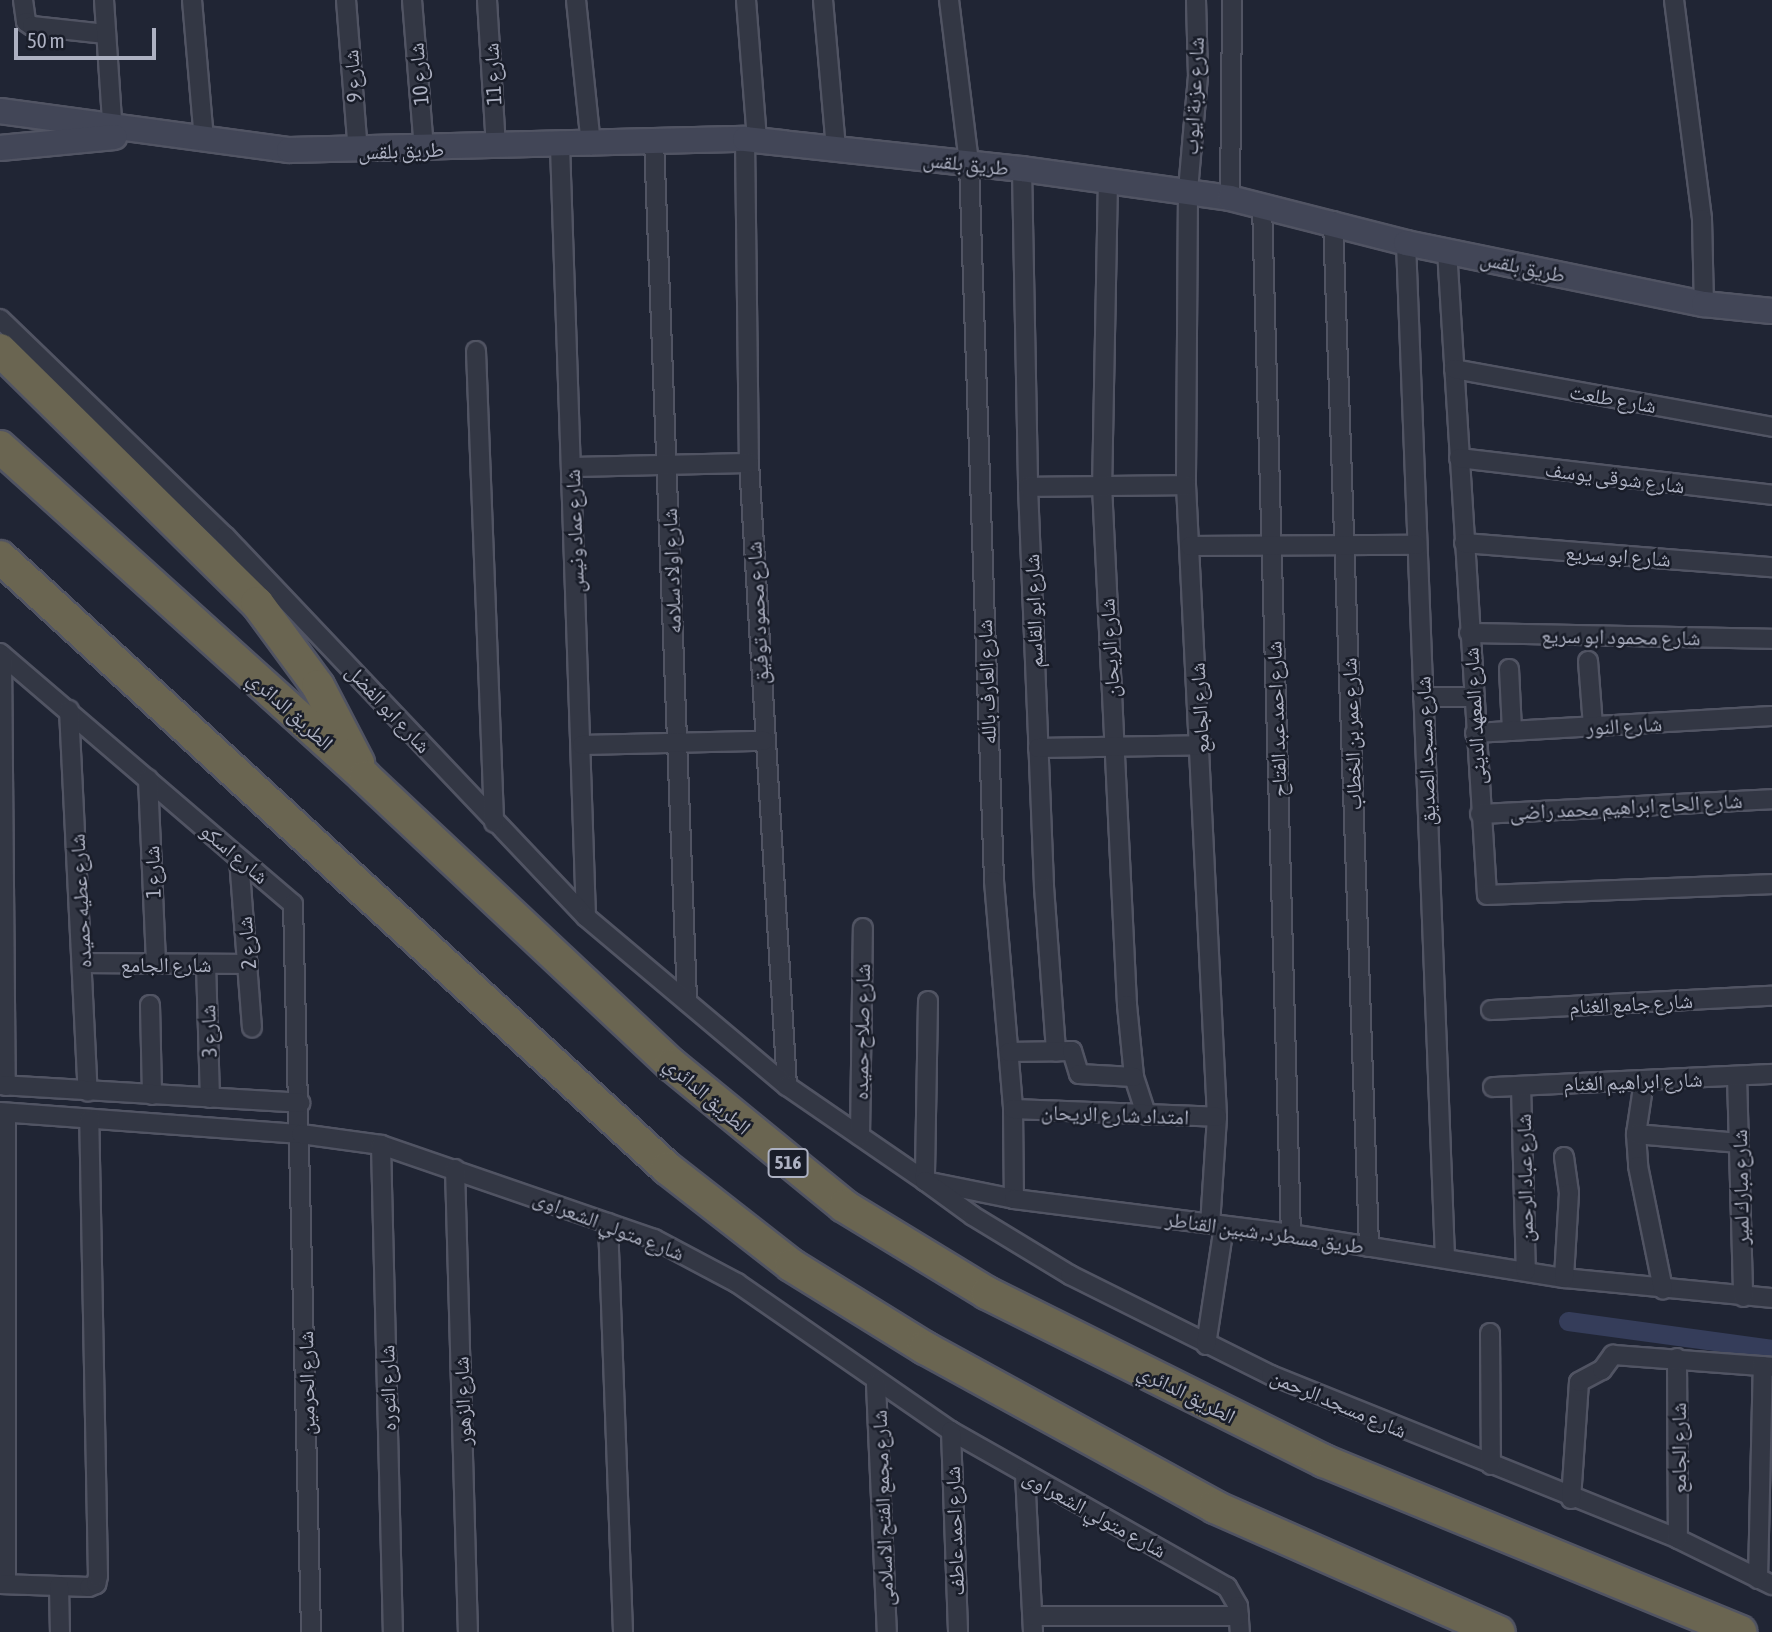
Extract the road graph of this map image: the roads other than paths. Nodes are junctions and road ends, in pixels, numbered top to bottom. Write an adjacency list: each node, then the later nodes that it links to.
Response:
1 (23, 0): 14 (street)
2 (104, 0): 14 (street)
3 (192, 0): 17 (street)
4 (346, 0): 26 (street, شارع 9)
5 (412, 0): 24 (street, شارع 10)
6 (487, 0): 22 (street, شارع 11)
7 (576, 0): 20 (street)
8 (746, 0): 18 (street)
9 (823, 0): 25 (street)
10 (949, 0): 27 (street, شارع العارف بالله)
11 (1196, 0): 30 (street, شارع عزبة ايوب)
12 (1232, 0): 31 (street)
13 (1674, 0): 36 (street)
14 (106, 34): 16 (street)
15 (0, 111): 16 (main road)
16 (113, 130): 17 (main road, طريق بلقس); 23 (main road)
17 (204, 139): 26 (main road, طريق بلقس)
18 (751, 140): 19 (main road, طريق بلقس); 25 (main road, طريق بلقس); 45 (street, شارع محمود توفيق)
19 (654, 141): 20 (main road, طريق بلقس); 46 (street, شارع اولاد سلامه)
20 (591, 145): 21 (main road, طريق بلقس)
21 (560, 146): 22 (main road, طريق بلقس); 47 (street, شارع عماد ونيس)
22 (496, 147): 24 (main road, طريق بلقس)
23 (0, 148)
24 (424, 148): 26 (main road, طريق بلقس)
25 (836, 148): 27 (main road, طريق بلقس)
26 (358, 151)
27 (969, 164): 28 (main road, طريق بلقس); 96 (street, شارع العارف بالله)
28 (1022, 169): 29 (main road, طريق بلقس); 50 (street, شارع ابو القاسم)
29 (1108, 179): 30 (main road, طريق بلقس); 49 (street, شارع الريحان)
30 (1188, 191): 31 (main road, طريق بلقس); 48 (street, شارع الجامع)
31 (1230, 198): 32 (main road, طريق بلقس)
32 (1262, 205): 33 (main road, طريق بلقس); 56 (street, شارع احمد عبد الفتاح)
33 (1333, 221): 34 (main road, طريق بلقس); 53 (street, شارع عمر بن الخطاب)
34 (1406, 243): 35 (main road, طريق بلقس); 54 (street, شارع مسجد الصديق)
35 (1447, 250): 36 (main road, طريق بلقس); 41 (street, شارع المعهد الدينى)
36 (1704, 304): 37 (main road, طريق بلقس)
37 (1772, 311)
38 (0, 319): 81 (street, شارع ابو الفضل)
39 (0, 350): 77 (highway)
40 (476, 351): 81 (street)
41 (1454, 369): 42 (street, شارع طلعت); 44 (street, شارع المعهد الدينى)
42 (1772, 427)
43 (0, 447): 77 (highway, الطريق الدائري / 516)
44 (1459, 458): 51 (street, شارع شوقى يوسف); 52 (street, شارع المعهد الدينى)
45 (749, 463): 46 (street); 71 (street, شارع محمود توفيق)
46 (667, 465): 47 (street); 72 (street, شارع اولاد سلامه)
47 (572, 467): 73 (street, شارع عماد ونيس)
48 (1186, 485): 49 (street); 55 (street, شارع الجامع)
49 (1102, 486): 50 (street); 75 (street, شارع الريحان)
50 (1028, 487): 76 (street, شارع ابو القاسم)
51 (1772, 495)
52 (1464, 543): 58 (street, شارع ابو سريع); 59 (street, شارع المعهد الدينى)
53 (1345, 545): 54 (street); 56 (street); 127 (street, شارع عمر بن الخطاب)
54 (1418, 545): 64 (street, شارع مسجد الصديق)
55 (1190, 546): 56 (street); 74 (street, شارع الجامع)
56 (1271, 546): 126 (street, شارع احمد عبد الفتاح)
57 (0, 557): 156 (highway)
58 (1772, 567)
59 (1469, 633): 60 (street, شارع محمود ابو سريع); 65 (street, شارع المعهد الدينى)
60 (1772, 639)
61 (1, 654): 66 (street, شارع اسكو); 102 (street)
62 (1588, 662): 68 (street)
63 (1509, 669): 69 (street)
64 (1423, 697): 65 (street); 128 (street, شارع مسجد الصديق)
65 (1473, 697): 70 (street, شارع المعهد الدينى)
66 (69, 710): 78 (street, شارع اسكو); 86 (street, شارع عطيه حميده)
67 (1772, 716): 68 (street, شارع النور)
68 (1594, 726): 69 (street, شارع النور)
69 (1511, 731): 70 (street, شارع النور)
70 (1475, 733): 80 (street, شارع المعهد الدينى)
71 (764, 741): 72 (street); 103 (street, شارع محمود توفيق)
72 (677, 743): 73 (street); 92 (street, شارع اولاد سلامه)
73 (582, 745): 84 (street, شارع عماد ونيس)
74 (1202, 745): 75 (street); 113 (street, شارع الجامع)
75 (1114, 747): 76 (street); 100 (street, شارع الريحان)
76 (1038, 748): 97 (street, شارع ابو القاسم)
77 (365, 777): 157 (highway, الطريق الدائري / 516)
78 (148, 779): 82 (street, شارع اسكو); 87 (street, شارع 1)
79 (1772, 799): 80 (street, شارع الحاج ابراهيم محمد راضى)
80 (1480, 814): 83 (street, شارع المعهد الدينى)
81 (494, 823): 84 (street, شارع ابو الفضل)
82 (239, 859): 89 (street, شارع 2); 109 (street, شارع اسكو)
83 (1772, 884)
84 (586, 917): 92 (street, شارع ابو الفضل)
85 (863, 928): 117 (street, شارع صلاح حميده)
86 (83, 963): 87 (street, شارع الجامع); 106 (street, شارع عطيه حميده)
87 (156, 964): 88 (street, شارع الجامع)
88 (206, 964): 89 (street, شارع الجامع); 108 (street, شارع 3)
89 (248, 964): 95 (street, شارع 2)
90 (1772, 996): 94 (street, شارع جامع الغنام)
91 (928, 1001): 122 (street)
92 (687, 1002): 103 (street, شارع ابو الفضل)
93 (150, 1005): 107 (street)
94 (1491, 1010)
95 (252, 1027)
96 (1009, 1052): 97 (street); 110 (street, شارع العارف بالله)
97 (1056, 1052): 100 (street)
98 (1772, 1074): 99 (street, شارع ابراهيم الغنام)
99 (1737, 1076): 101 (street, شارع ابراهيم الغنام); 118 (street, شارع مبارك لمير)
100 (1135, 1077): 112 (street, شارع الريحان)
101 (1644, 1081): 104 (street, شارع ابراهيم الغنام); 116 (street)
102 (3, 1086): 106 (street)
103 (787, 1086): 117 (street, طريق مسطرد, شبين القناطر)
104 (1521, 1086): 105 (street, شارع ابراهيم الغنام); 129 (street, شارع عباد الرحمن)
105 (1493, 1087)
106 (88, 1092): 107 (street)
107 (152, 1095): 108 (street)
108 (210, 1098): 109 (street)
109 (300, 1103): 115 (street, شارع اسكو)
110 (1013, 1109): 112 (street, امتداد شارع الريحان); 123 (street, شارع العارف بالله)
111 (3, 1112): 114 (street, شارع متولي الشعراوى); 145 (street)
112 (1146, 1115): 113 (street, امتداد شارع الريحان)
113 (1217, 1118): 125 (street, شارع الجامع)
114 (89, 1119): 115 (street, شارع متولي الشعراوى); 146 (street)
115 (301, 1134): 119 (street, شارع متولي الشعراوى); 150 (street, شارع الحرمين)
116 (1636, 1134): 118 (street); 131 (street)
117 (860, 1136): 122 (street, طريق مسطرد, شبين القناطر)
118 (1739, 1143): 132 (street, شارع مبارك لمير)
119 (381, 1145): 121 (street, شارع متولي الشعراوى); 151 (street, شارع الثوره)
120 (1564, 1157): 130 (street)
121 (455, 1170): 124 (street, شارع متولي الشعراوى); 152 (street, شارع الزهور)
122 (925, 1181): 123 (street, طريق مسطرد, شبين القناطر); 135 (street, شارع مسجد الرحمن)
123 (1014, 1199): 125 (street, طريق مسطرد, شبين القناطر)
124 (608, 1223): 138 (street, شارع متولي الشعراوى); 153 (street)
125 (1217, 1225): 126 (street, طريق مسطرد, شبين القناطر); 135 (street, شارع الجامع)
126 (1291, 1234): 127 (street, طريق مسطرد, شبين القناطر)
127 (1369, 1247): 128 (street, طريق مسطرد, شبين القناطر)
128 (1445, 1258): 129 (street, طريق مسطرد, شبين القناطر)
129 (1526, 1271): 130 (street, طريق مسطرد, شبين القناطر)
130 (1564, 1278): 131 (street, طريق مسطرد, شبين القناطر)
131 (1663, 1289): 132 (street, طريق مسطرد, شبين القناطر)
132 (1743, 1297): 133 (street, طريق مسطرد, شبين القناطر)
133 (1772, 1298)
134 (1490, 1333): 140 (street)
135 (1206, 1345): 140 (street, شارع مسجد الرحمن)
136 (1677, 1358): 137 (street); 142 (street); 143 (street, شارع الجامع)
137 (1767, 1366): 144 (street)
138 (876, 1384): 139 (street, شارع متولي الشعراوى); 154 (street, شارع مجمع الفتح الاسلامى)
139 (951, 1431): 141 (street, شارع متولي الشعراوى); 155 (street, شارع احمد عاطف)
140 (1491, 1465): 142 (street, شارع مسجد الرحمن)
141 (1025, 1474): 147 (street); 148 (street, شارع متولي الشعراوى)
142 (1571, 1499): 143 (street, شارع مسجد الرحمن)
143 (1678, 1539): 144 (street, شارع مسجد الرحمن)
144 (1765, 1582)
145 (3, 1584): 146 (street)
146 (58, 1586): 149 (street)
147 (1033, 1624): 148 (street)
148 (1240, 1624)
149 (60, 1632)
150 (311, 1632)
151 (393, 1632)
152 (468, 1632)
153 (624, 1632)
154 (887, 1632)
155 (958, 1632)
156 (1499, 1632)
157 (1740, 1632)

